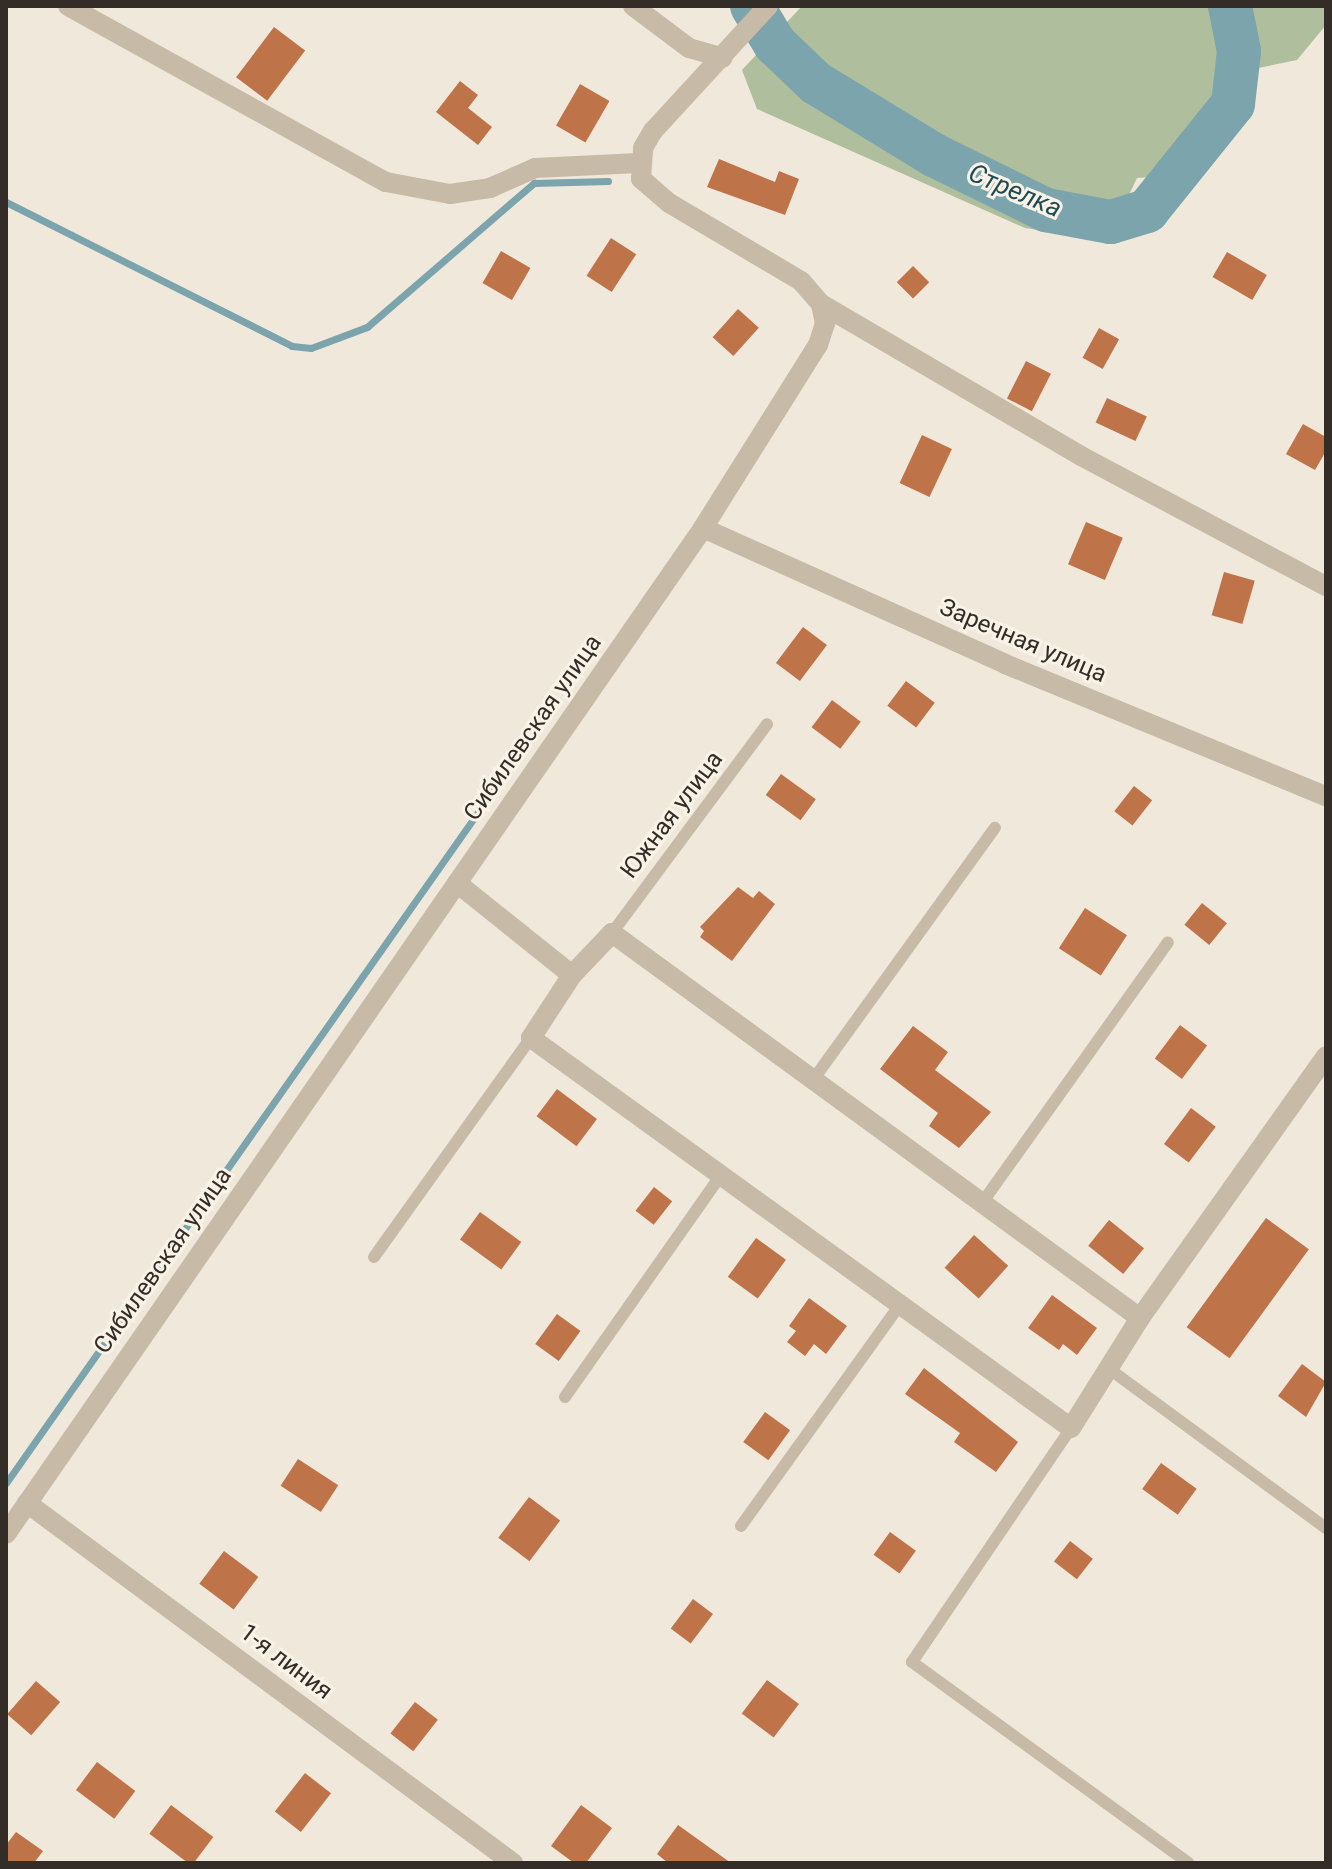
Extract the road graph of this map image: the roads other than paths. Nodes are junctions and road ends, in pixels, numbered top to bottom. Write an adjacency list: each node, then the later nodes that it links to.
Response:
1 (68, 6): 5 (street)
2 (633, 6): 4 (street)
3 (768, 6): 4 (street)
4 (723, 58): 5 (street)
5 (639, 163): 6 (street)
6 (821, 304): 7 (street, Сибилевская улица); 8 (street)
7 (703, 528): 10 (street, Заречная улица); 12 (street, Сибилевская улица)
8 (1326, 586)
9 (767, 724): 13 (lane, Южная улица)
10 (1326, 796)
11 (995, 828): 18 (lane)
12 (457, 883): 15 (street); 27 (street, Сибилевская улица)
13 (612, 933): 15 (street); 18 (street)
14 (1168, 942): 20 (lane)
15 (572, 975): 16 (street)
16 (531, 1038): 19 (street); 21 (lane)
17 (1326, 1056): 23 (street)
18 (813, 1080): 20 (street)
19 (721, 1175): 22 (street); 25 (lane)
20 (982, 1203): 23 (street)
21 (374, 1257)
22 (900, 1305): 26 (street); 28 (lane)
23 (1140, 1318): 24 (street)
24 (1108, 1368): 26 (street); 29 (lane)
25 (565, 1397)
26 (1071, 1428): 32 (lane)
27 (27, 1503): 30 (street, Сибилевская улица); 31 (street, 1-я линия)
28 (741, 1526)
29 (1326, 1528)
30 (6, 1534)
31 (513, 1863)
32 (1189, 1863)

